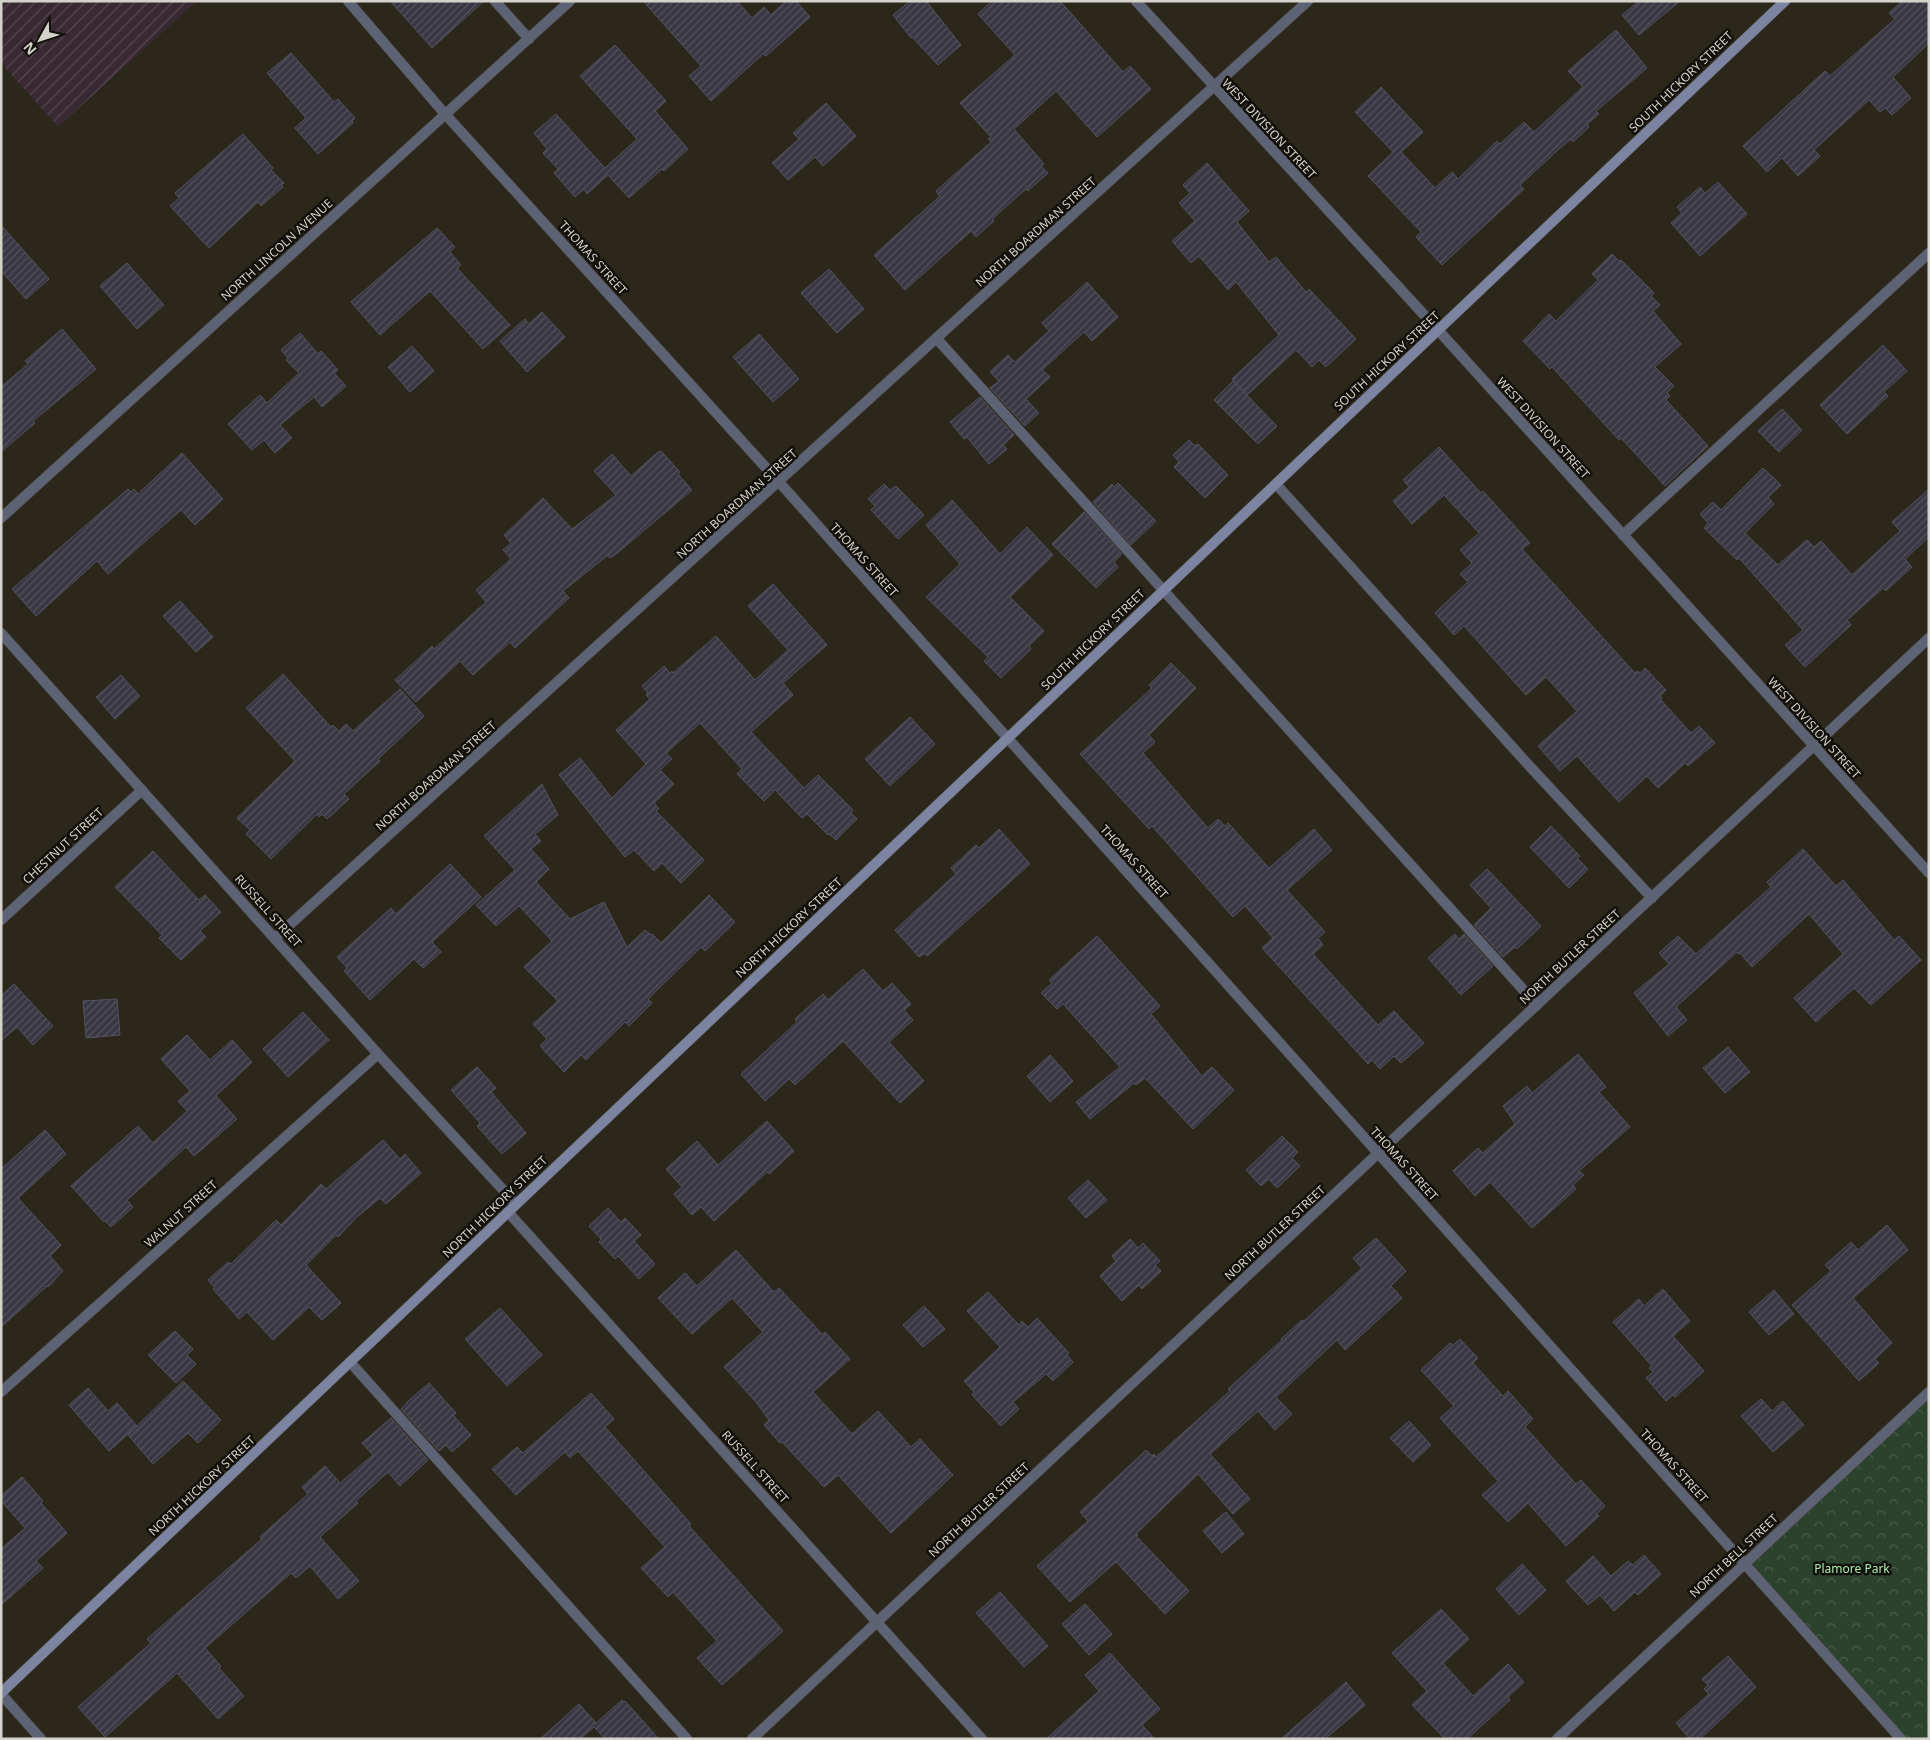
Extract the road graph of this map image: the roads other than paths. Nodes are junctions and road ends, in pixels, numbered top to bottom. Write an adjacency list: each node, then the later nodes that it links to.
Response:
1 (348, 1): 9 (street, THOMAS STREET)
2 (495, 1): 7 (street)
3 (570, 1): 7 (street, NORTH LINCOLN AVENUE)
4 (1136, 1): 8 (street, WEST DIVISION STREET)
5 (1308, 1): 8 (street, NORTH BOARDMAN STREET)
6 (1785, 1): 11 (street, SOUTH HICKORY STREET)
7 (529, 39): 9 (street, NORTH LINCOLN AVENUE)
8 (1214, 88): 11 (street, WEST DIVISION STREET); 12 (street, NORTH BOARDMAN STREET)
9 (445, 114): 13 (street, THOMAS STREET); 15 (street, NORTH LINCOLN AVENUE)
10 (1929, 253): 16 (street)
11 (1438, 330): 14 (street, SOUTH HICKORY STREET); 16 (street, WEST DIVISION STREET)
12 (937, 339): 13 (street, NORTH BOARDMAN STREET); 17 (street)
13 (779, 482): 20 (street, THOMAS STREET); 26 (street, NORTH BOARDMAN STREET)
14 (1276, 484): 17 (street, SOUTH HICKORY STREET); 24 (street)
15 (1, 518)
16 (1623, 535): 21 (street, WEST DIVISION STREET)
17 (1164, 590): 20 (street, SOUTH HICKORY STREET); 27 (street)
18 (1, 633): 22 (street, RUSSELL STREET)
19 (1929, 638): 21 (street, NORTH BUTLER STREET)
20 (1007, 739): 29 (street, THOMAS STREET); 30 (street, NORTH HICKORY STREET)
21 (1814, 746): 23 (street, WEST DIVISION STREET); 24 (street, NORTH BUTLER STREET)
22 (142, 790): 25 (street, CHESTNUT STREET); 26 (street, RUSSELL STREET)
23 (1929, 873)
24 (1652, 898): 27 (street, NORTH BUTLER STREET)
25 (1, 920)
26 (275, 938): 28 (street, RUSSELL STREET)
27 (1537, 1005): 29 (street, NORTH BUTLER STREET)
28 (378, 1054): 30 (street, RUSSELL STREET); 33 (street, WALNUT STREET)
29 (1378, 1154): 35 (street, THOMAS STREET); 36 (street, NORTH BUTLER STREET)
30 (516, 1204): 31 (street, NORTH HICKORY STREET)
31 (508, 1212): 32 (street, NORTH HICKORY STREET); 36 (street, RUSSELL STREET)
32 (350, 1362): 37 (street, NORTH HICKORY STREET); 39 (street)
33 (1, 1392)
34 (1929, 1392): 35 (street, NORTH BELL STREET)
35 (1744, 1564): 42 (street, NORTH BELL STREET); 43 (street, THOMAS STREET)
36 (877, 1622): 40 (street, NORTH BUTLER STREET); 41 (street, RUSSELL STREET)
37 (1, 1694): 38 (street)
38 (41, 1739)
39 (687, 1739)
40 (752, 1739)
41 (982, 1739)
42 (1557, 1739)
43 (1901, 1739)

